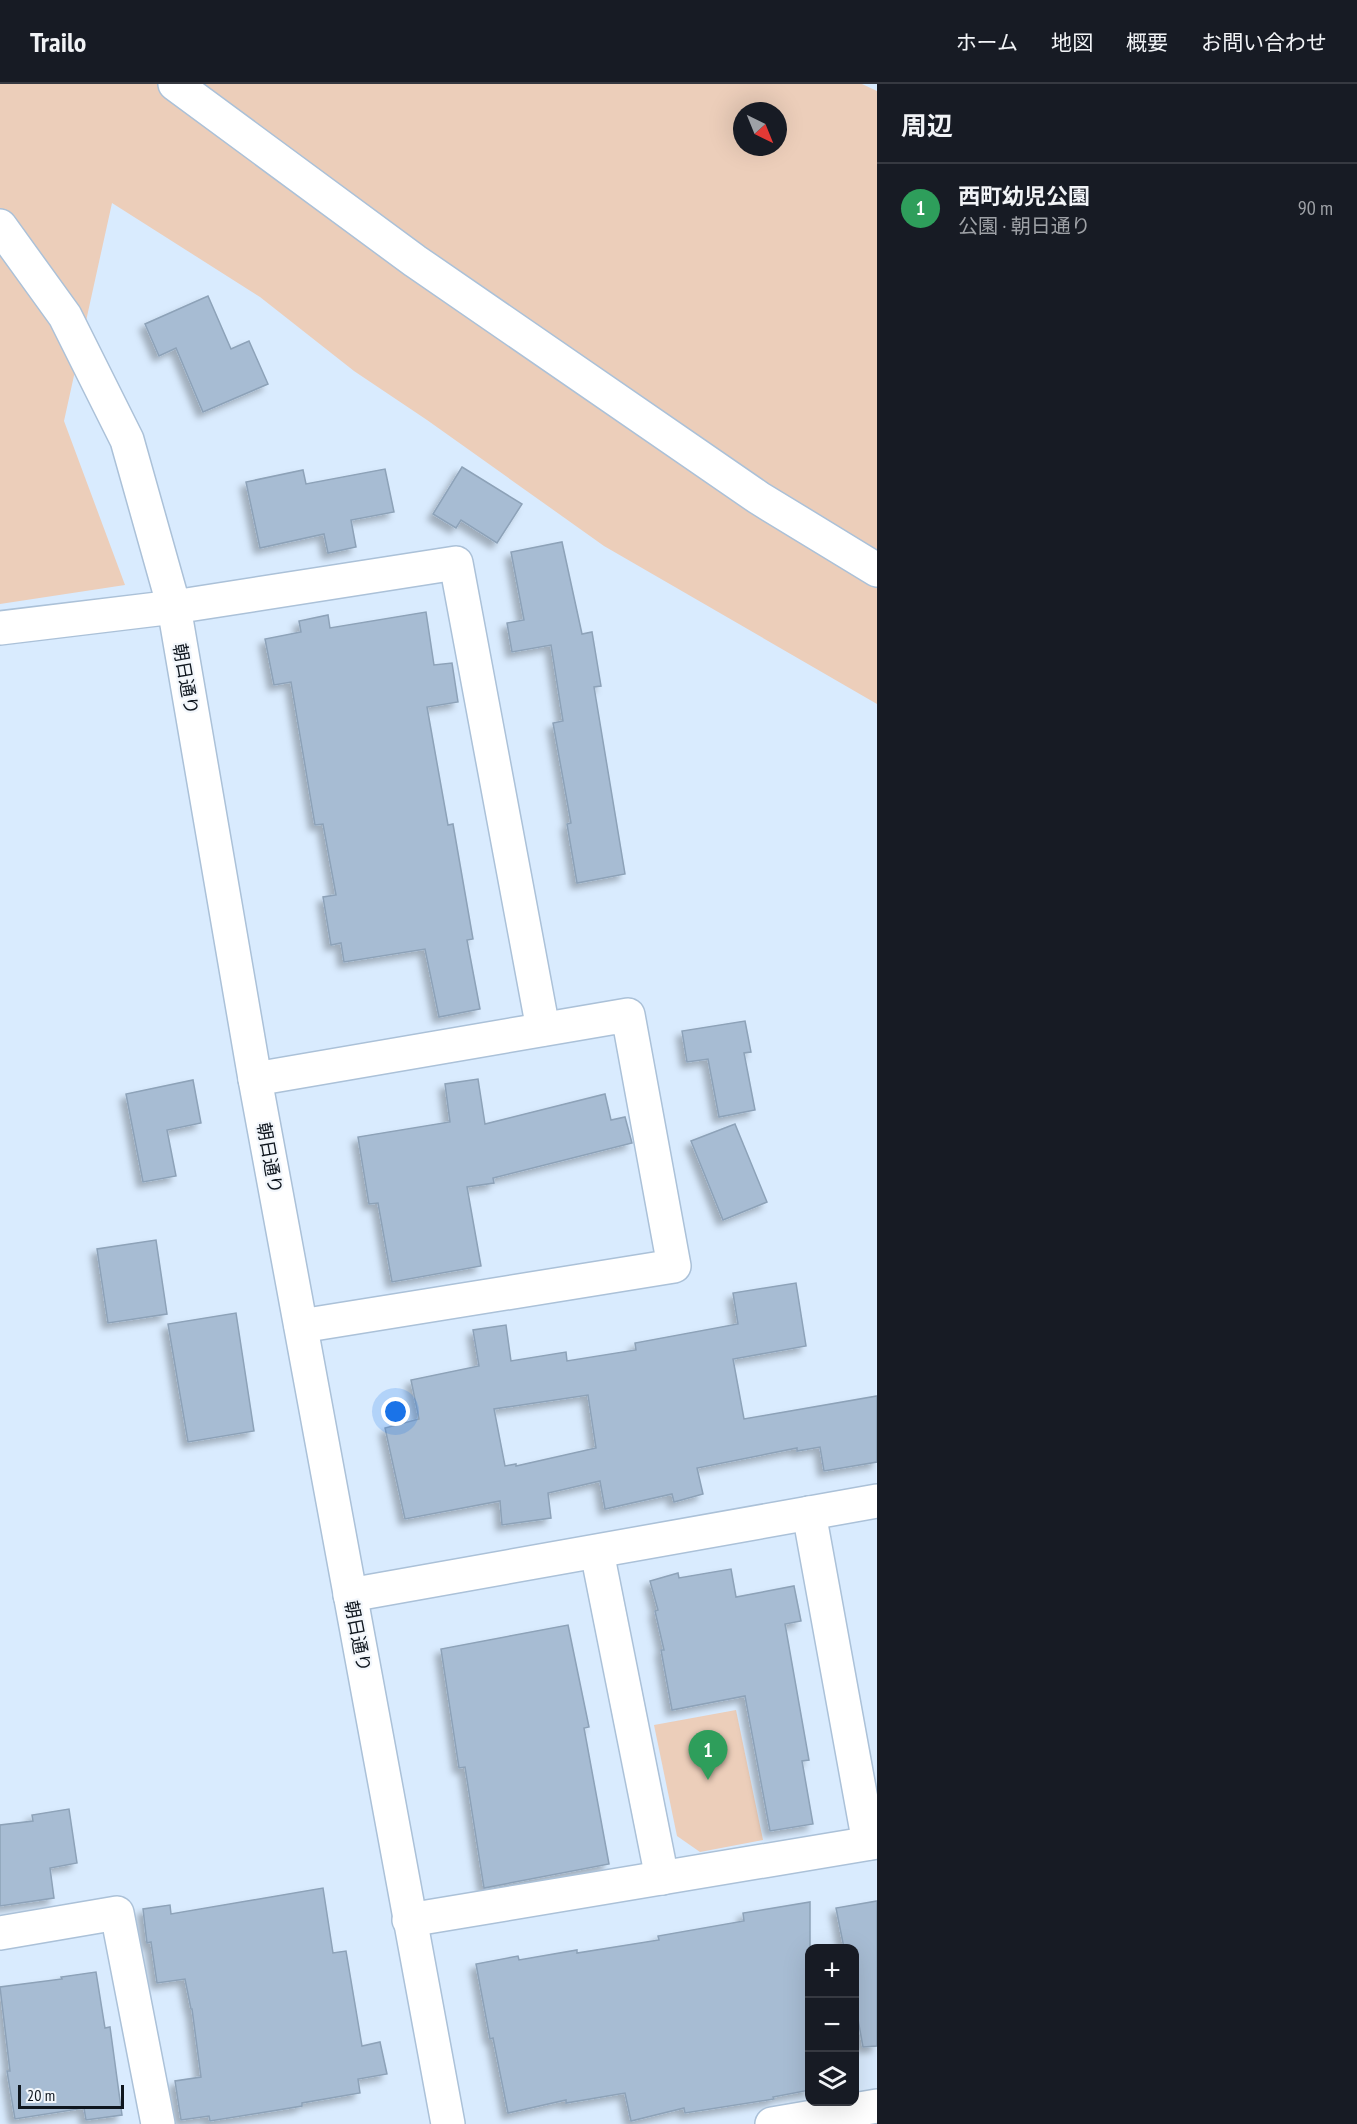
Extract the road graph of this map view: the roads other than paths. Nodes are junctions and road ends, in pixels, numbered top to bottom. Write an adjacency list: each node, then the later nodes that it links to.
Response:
1 (175, 84): 3 (street)
2 (0, 226): 4 (street, 朝日通り)
3 (877, 570)
4 (174, 607): 5 (street); 6 (street); 7 (street, 朝日通り)
5 (0, 628)
6 (543, 1029): 7 (street); 8 (street)
7 (255, 1080): 8 (street, 朝日通り)
8 (301, 1326): 12 (street, 朝日通り)
9 (877, 1501): 10 (street)
10 (809, 1513): 11 (street); 13 (street)
11 (597, 1552): 12 (street); 14 (street)
12 (350, 1595): 15 (street, 朝日通り)
13 (873, 1843): 14 (street)
14 (662, 1878): 15 (street)
15 (409, 1920): 19 (street, 朝日通り)
16 (0, 1933): 18 (street)
17 (877, 2106): 20 (street)
18 (158, 2124)
19 (445, 2124)
20 (772, 2124)

